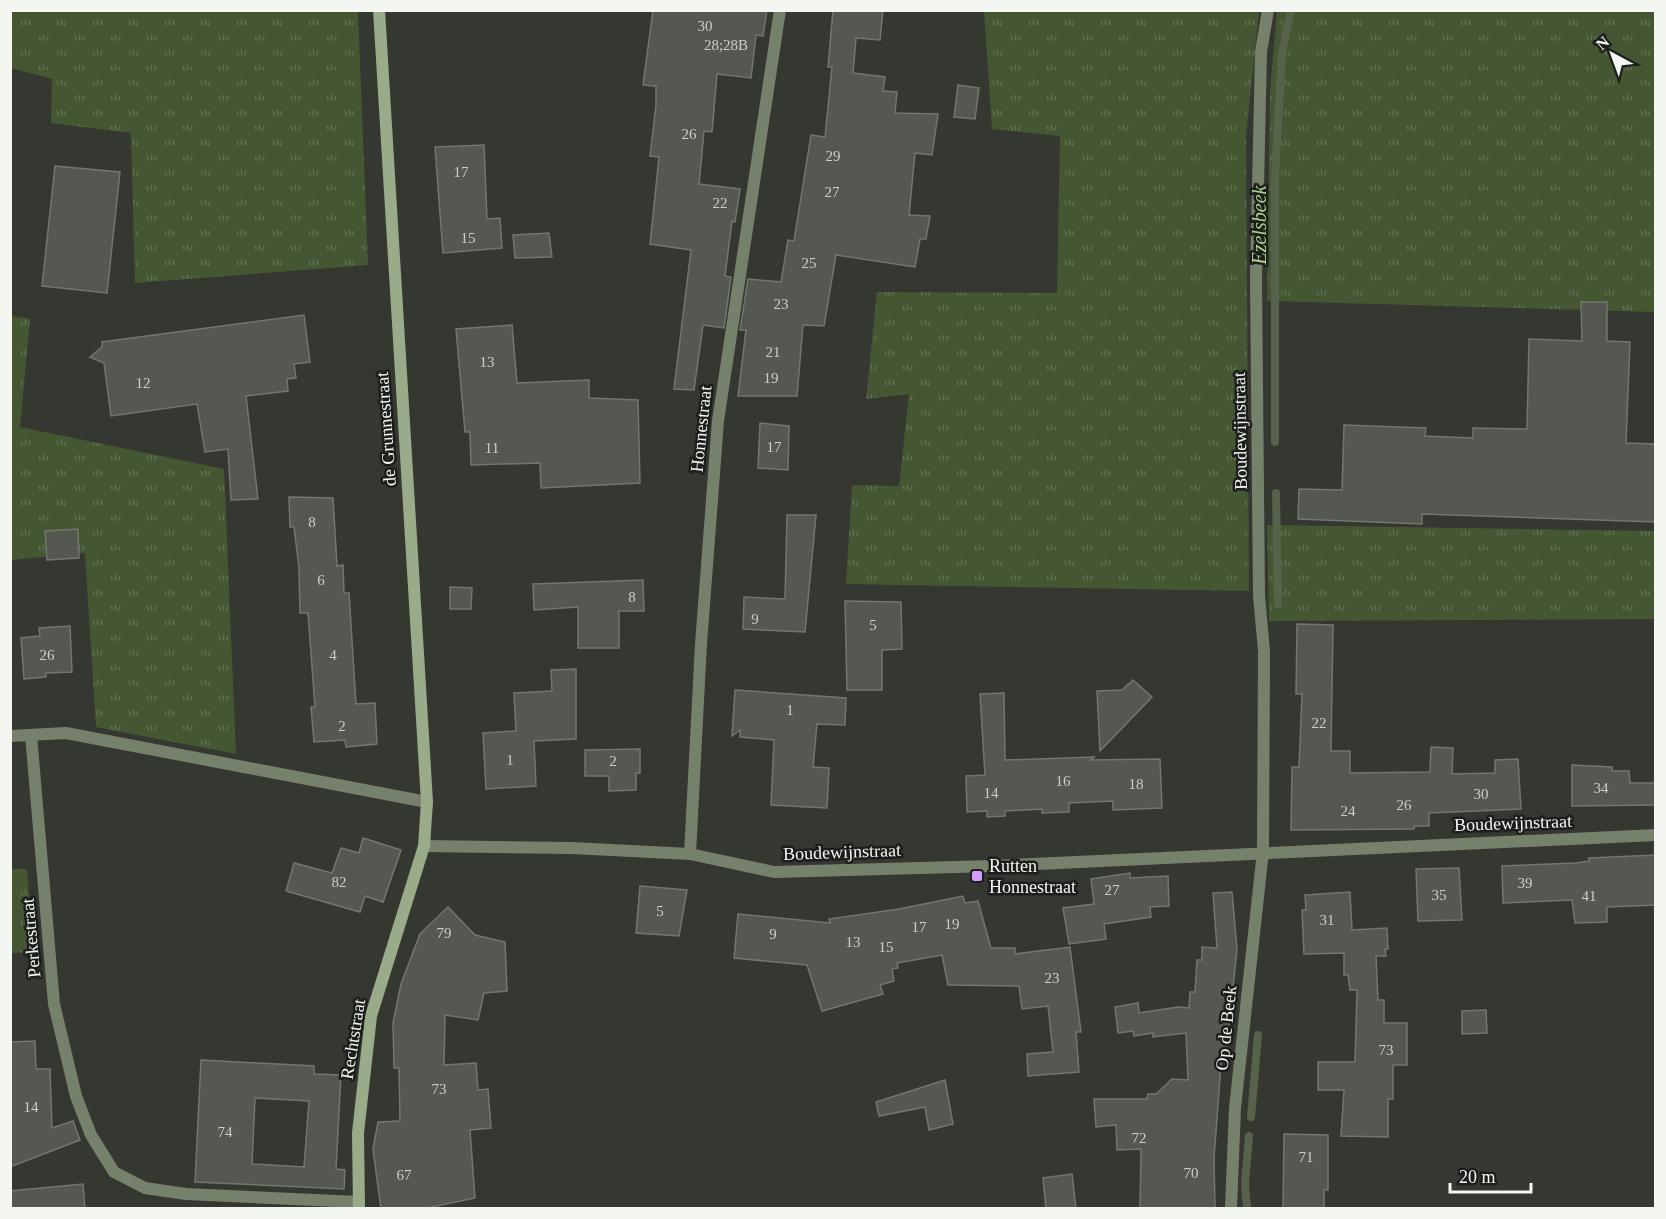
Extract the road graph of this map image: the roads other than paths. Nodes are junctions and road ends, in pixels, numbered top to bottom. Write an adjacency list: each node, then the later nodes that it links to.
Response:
1 (379, 10): 6 (street, de Grunnestraat)
2 (780, 10): 10 (street, Honnestraat)
3 (1268, 10): 9 (street, Boudewijnstraat)
4 (31, 735): 5 (street); 6 (street); 11 (street, Perkestraat)
5 (10, 736)
6 (427, 802): 8 (street, de Grunnestraat)
7 (1656, 835): 9 (street, Boudewijnstraat)
8 (424, 846): 10 (street, Boudewijnstraat); 11 (street, Rechtstraat)
9 (1263, 851): 10 (street, Boudewijnstraat); 12 (street, Op de Beek)
10 (690, 854)
11 (359, 1205)
12 (1231, 1209)

